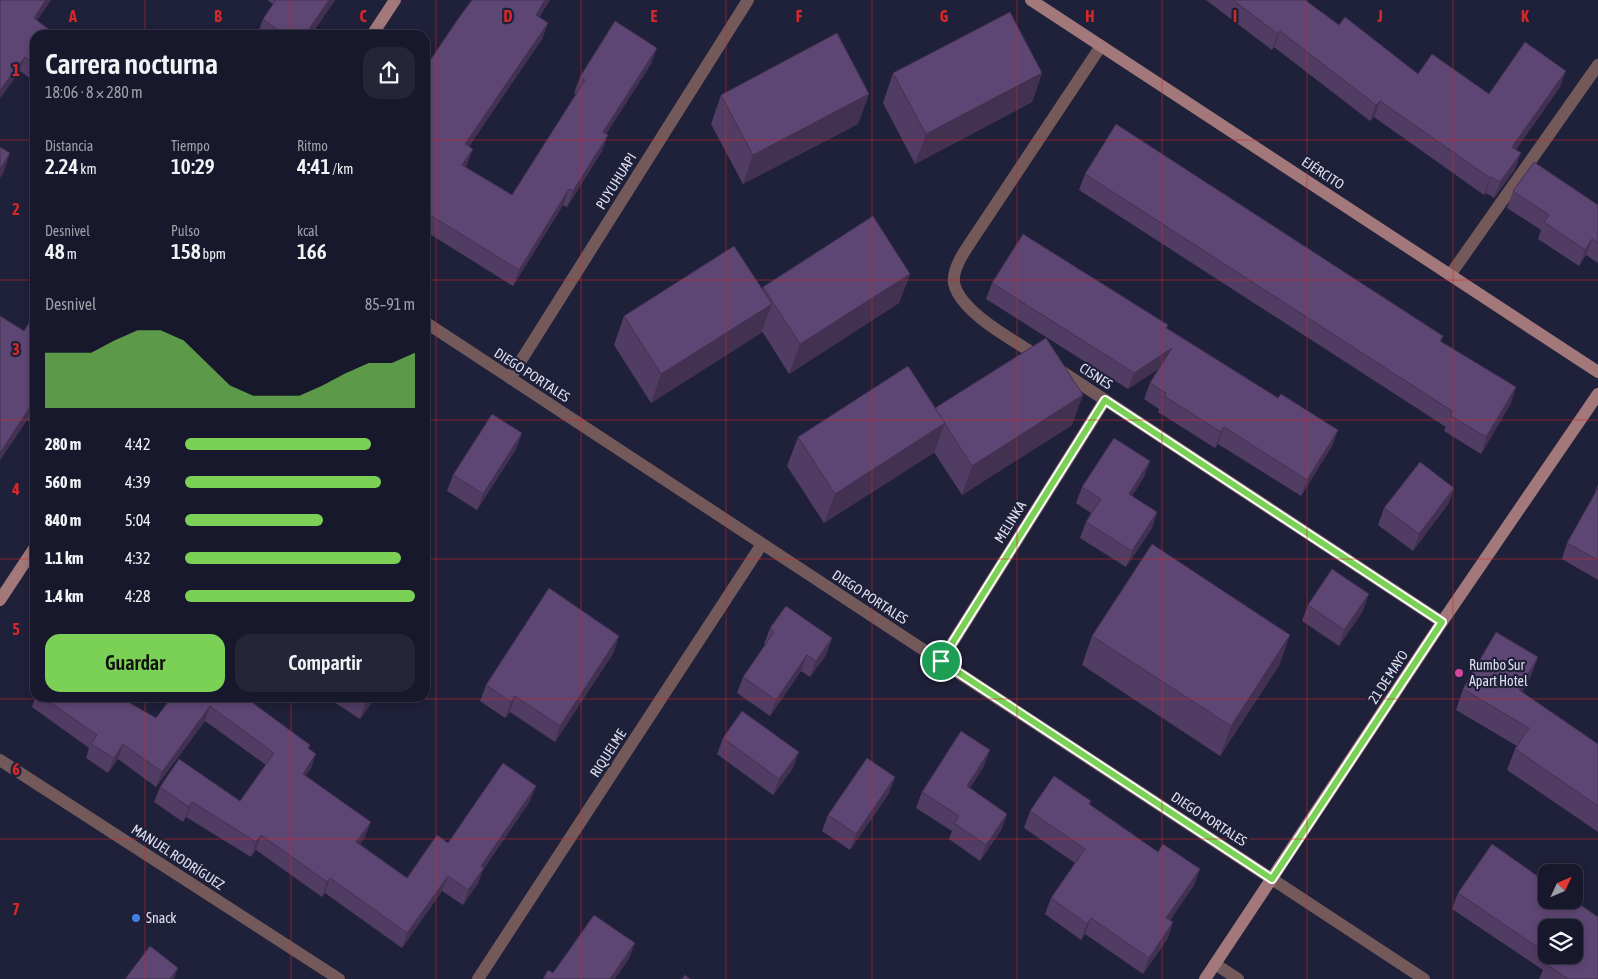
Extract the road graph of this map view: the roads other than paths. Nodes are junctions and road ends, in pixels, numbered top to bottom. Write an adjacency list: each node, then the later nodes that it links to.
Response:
1 (395, 0): 4 (street)
2 (748, 0): 10 (street, PUYUHUAPI)
3 (1031, 0): 5 (street, EJÉRCITO)
4 (375, 30)
5 (1101, 46): 7 (street, EJÉRCITO); 12 (street, CISNES)
6 (1598, 65): 7 (street)
7 (1450, 275): 9 (street, EJÉRCITO)
8 (430, 325): 10 (street, DIEGO PORTALES)
9 (1598, 372)
10 (510, 378): 13 (street, DIEGO PORTALES)
11 (1598, 394): 16 (street, 21 DE MAYO)
12 (1105, 400): 16 (street, CISNES); 17 (street, MELINKA)
13 (762, 544): 17 (street, DIEGO PORTALES); 22 (street, RIQUELME)
14 (30, 555): 15 (street)
15 (0, 600)
16 (1442, 622): 19 (street, 21 DE MAYO)
17 (941, 661): 19 (street, DIEGO PORTALES)
18 (0, 760): 21 (street, MANUEL RODRÍGUEZ)
19 (1272, 879): 20 (street, 21 DE MAYO); 25 (street, DIEGO PORTALES)
20 (1215, 964): 23 (street, 21 DE MAYO); 24 (street)
21 (339, 979)
22 (478, 979)
23 (1205, 979)
24 (1238, 979)
25 (1424, 979)

